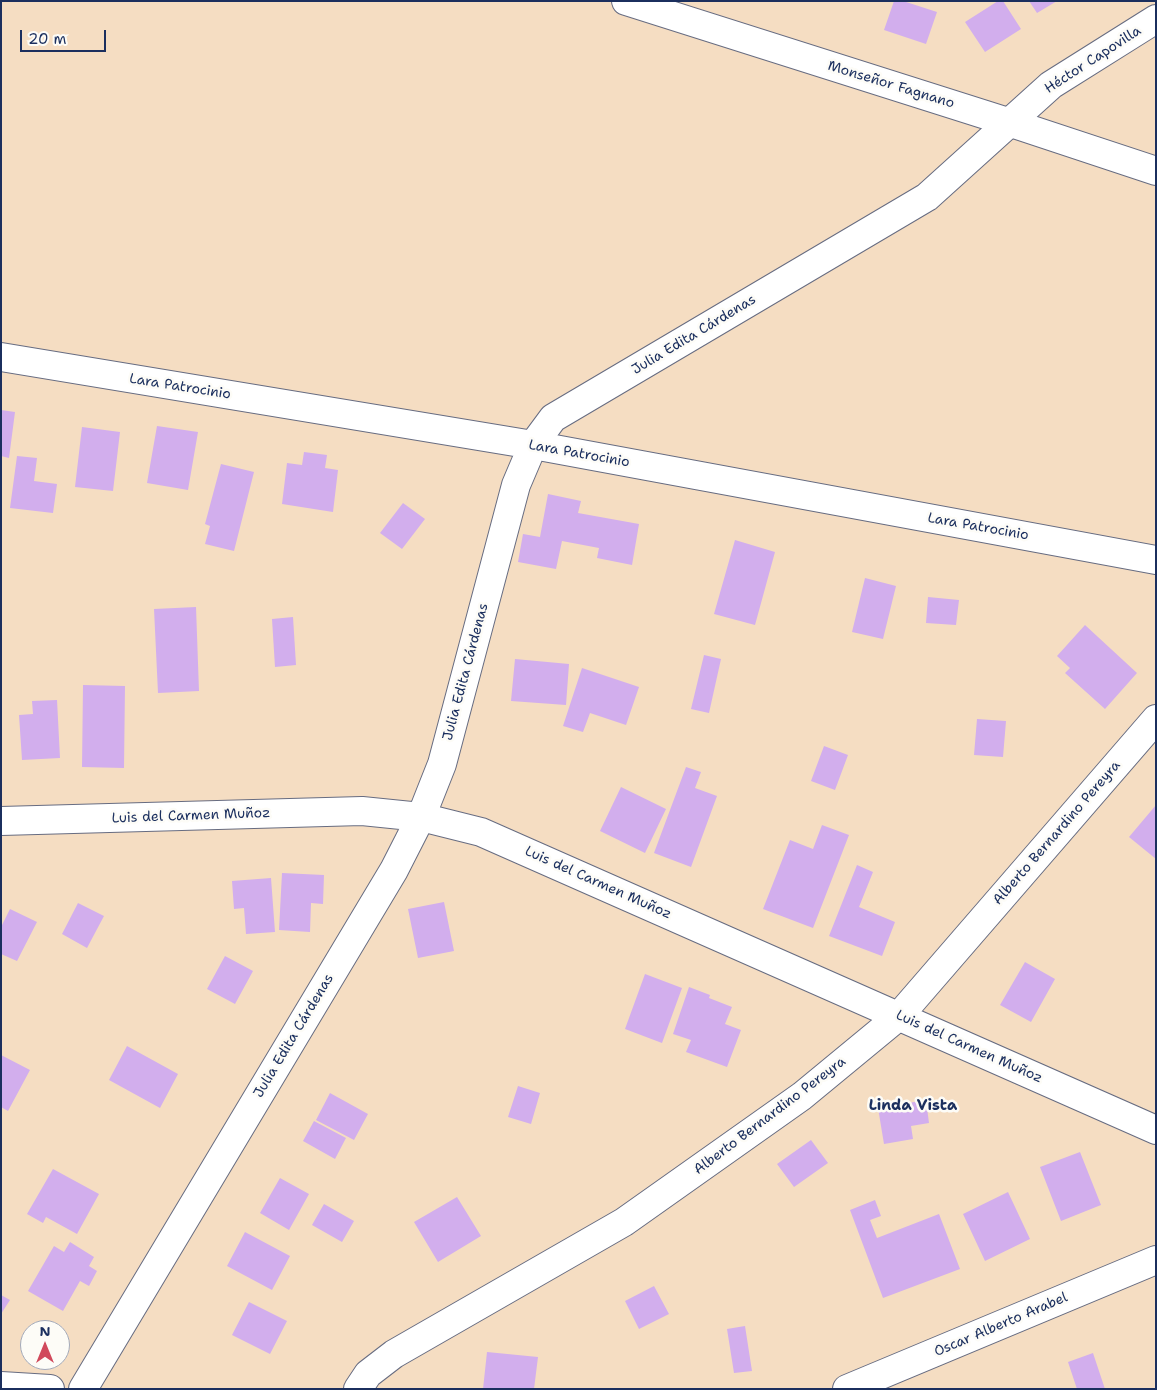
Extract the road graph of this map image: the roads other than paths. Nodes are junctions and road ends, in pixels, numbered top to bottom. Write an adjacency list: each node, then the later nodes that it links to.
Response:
1 (626, 1): 3 (street, Monseñor Fagnano)
2 (1156, 19): 3 (street, Héctor Capovilla)
3 (1008, 122): 4 (street, Monseñor Fagnano); 6 (street, Julia Edita Cárdenas)
4 (1156, 171)
5 (1, 358): 6 (street, Lara Patrocinio)
6 (533, 445): 7 (street, Lara Patrocinio); 9 (street, Julia Edita Cárdenas)
7 (1156, 560)
8 (1156, 719): 11 (street, Alberto Bernardino Pereyra)
9 (421, 816): 10 (street, Luis del Carmen Muñoz); 11 (street, Luis del Carmen Muñoz); 16 (street, Julia Edita Cárdenas)
10 (1, 821)
11 (899, 1016): 12 (street, Luis del Carmen Muñoz); 17 (street, Alberto Bernardino Pereyra)
12 (1156, 1130)
13 (1156, 1260): 18 (street, Oscar Alberto Arabel)
14 (1, 1386): 15 (street)
15 (50, 1389)
16 (83, 1389)
17 (358, 1389)
18 (847, 1389)

